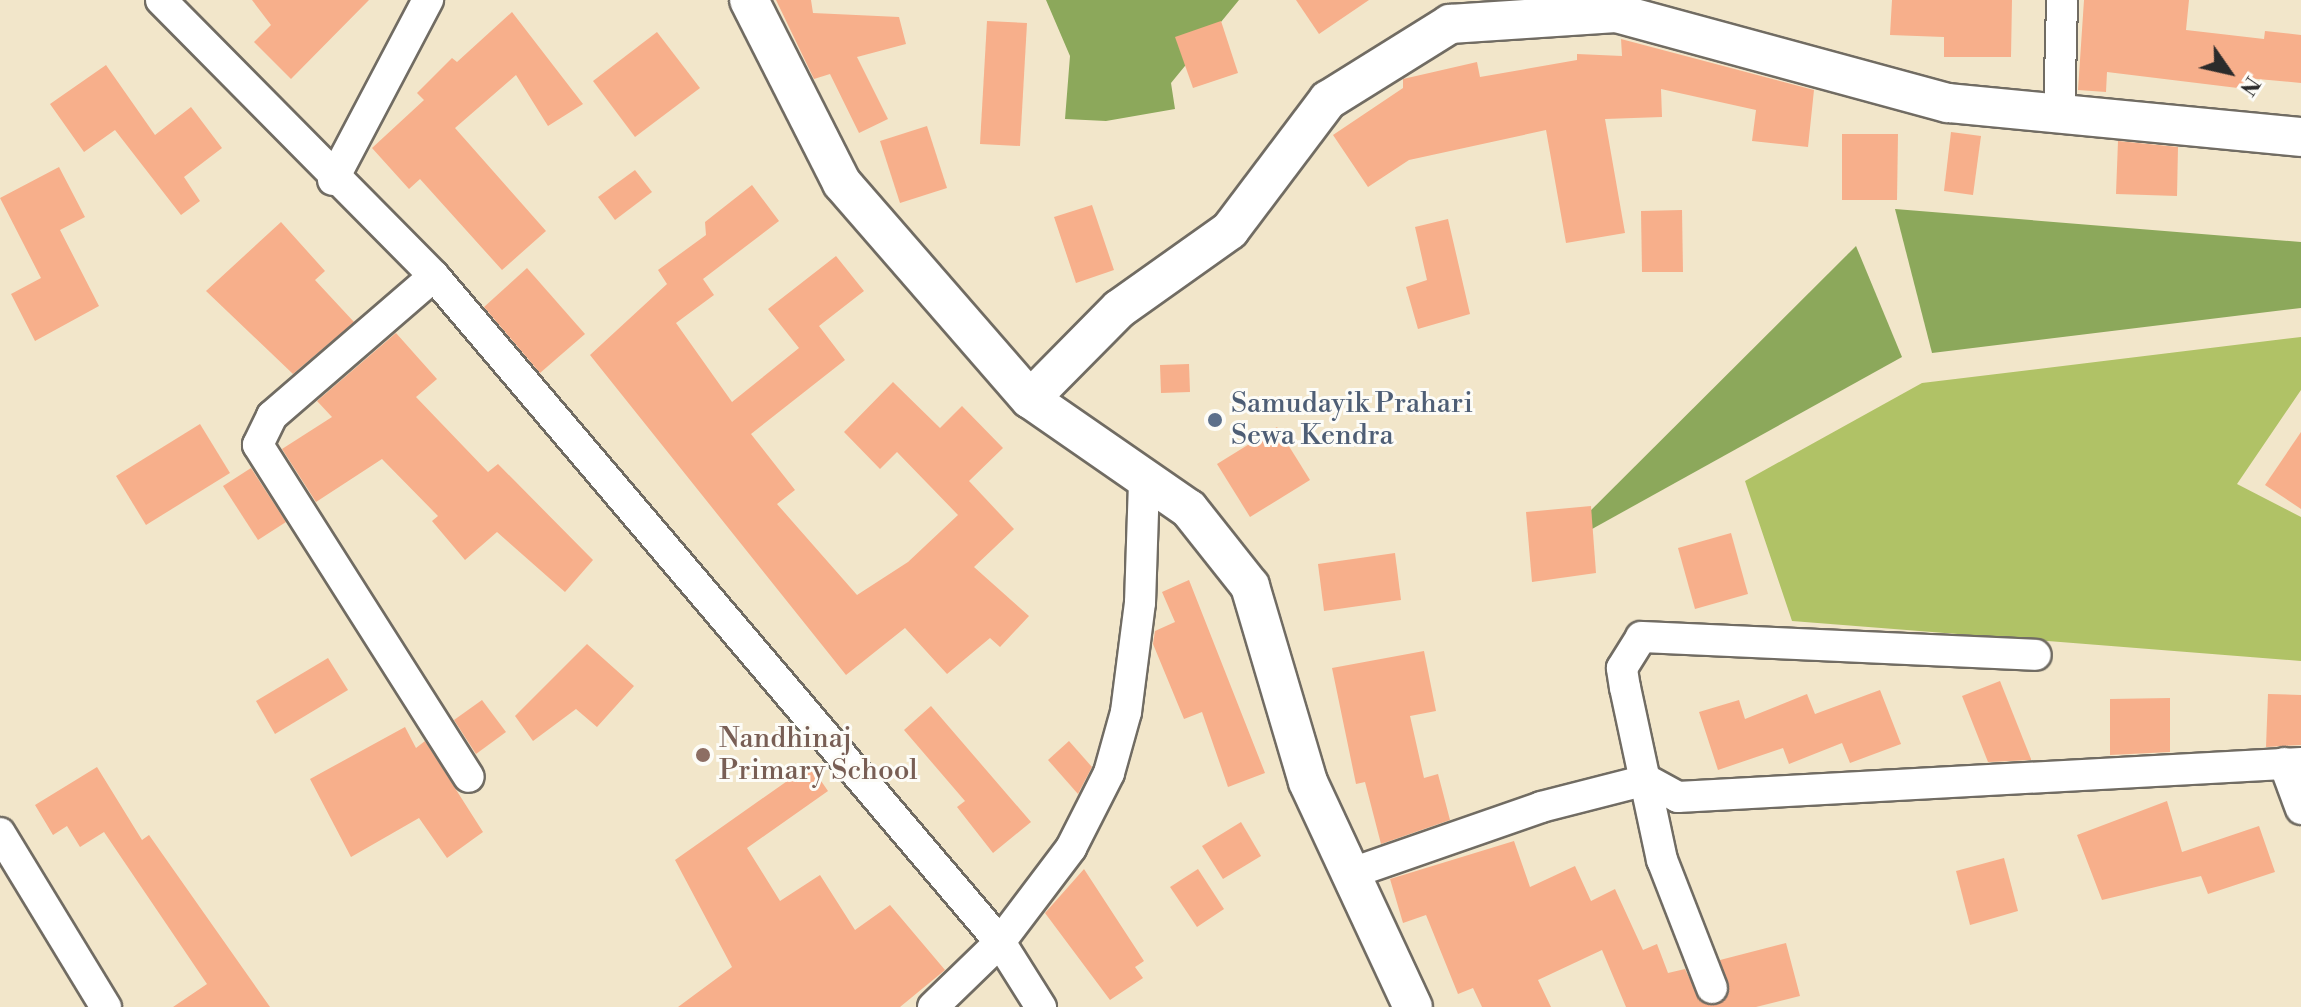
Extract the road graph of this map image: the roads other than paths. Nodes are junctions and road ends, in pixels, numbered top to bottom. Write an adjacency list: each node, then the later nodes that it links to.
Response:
1 (161, 0): 7 (street)
2 (428, 0): 7 (street)
3 (749, 0): 9 (street)
4 (2062, 0): 5 (street)
5 (2059, 117): 6 (street); 9 (street)
6 (2301, 137)
7 (333, 180): 8 (street)
8 (434, 276): 13 (street); 18 (street)
9 (1030, 399): 10 (street)
10 (1144, 483): 17 (street); 18 (street)
11 (2036, 655): 14 (street)
12 (2293, 763): 14 (street); 15 (street)
13 (469, 777)
14 (1647, 780): 17 (street); 19 (street)
15 (2301, 809)
16 (0, 833): 20 (street)
17 (1352, 873): 23 (street)
18 (1000, 942): 21 (street); 22 (street)
19 (1712, 988)
20 (106, 1007)
21 (933, 1007)
22 (1041, 1007)
23 (1413, 1007)

